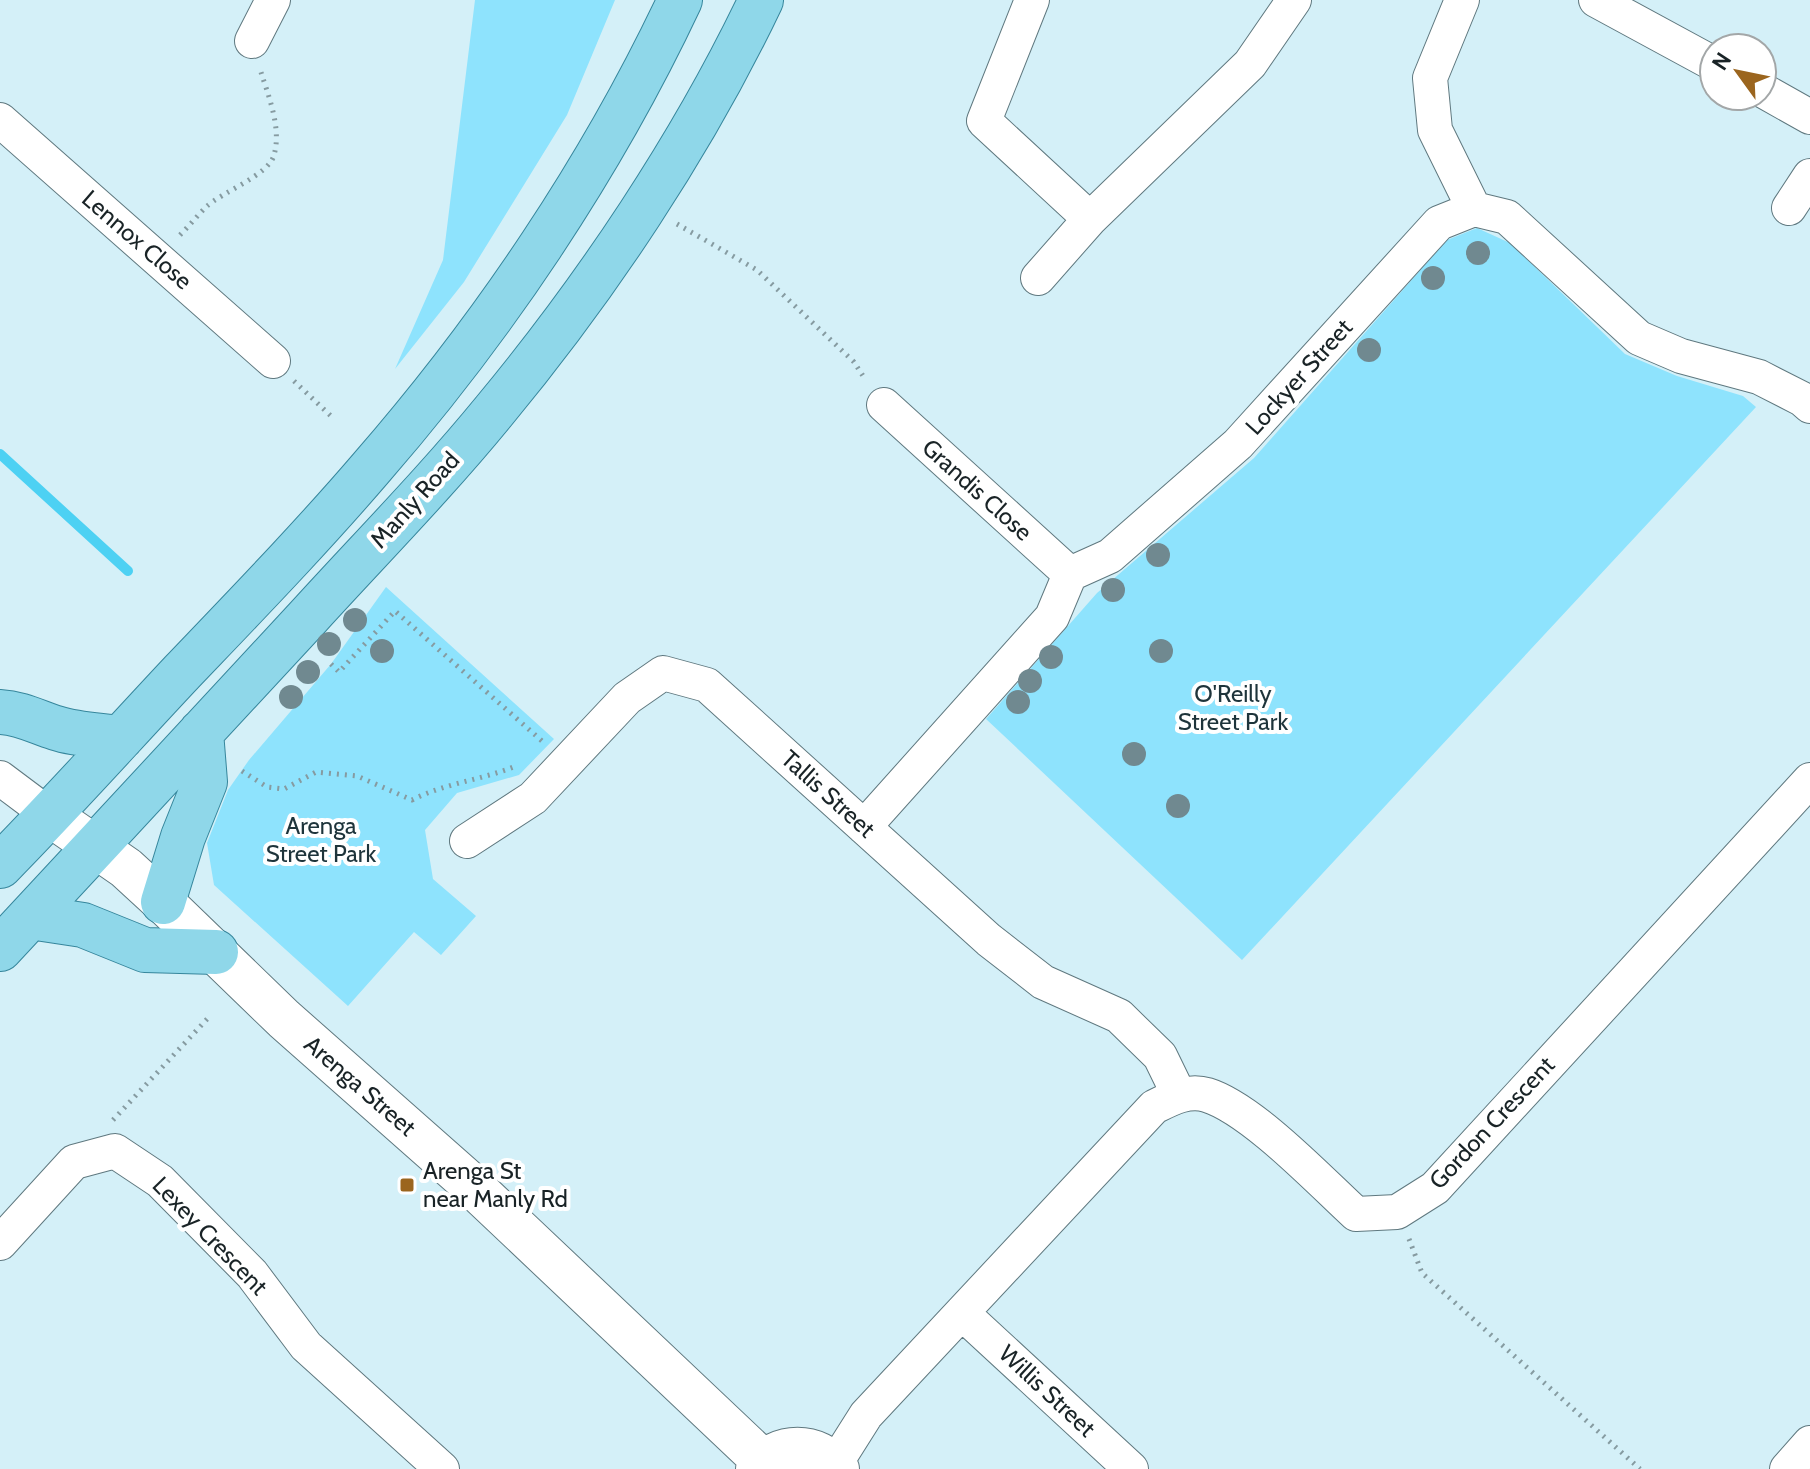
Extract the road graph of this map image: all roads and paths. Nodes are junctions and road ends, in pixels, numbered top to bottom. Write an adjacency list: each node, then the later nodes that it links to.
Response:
1 (273, 0): 8 (street)
2 (761, 0): 27 (main road, Manly Road)
3 (1032, 0): 16 (street)
4 (1294, 0): 16 (street)
5 (1462, 0): 15 (street)
6 (1596, 0): 9 (street)
7 (671, 9): 28 (main road)
8 (252, 41): 18 (path)
9 (1698, 55)
10 (1778, 99): 11 (street)
11 (1810, 117)
12 (0, 120): 18 (street, Lennox Close)
13 (1810, 176): 14 (street)
14 (1789, 208)
15 (1474, 209): 21 (street); 24 (street, Lockyer Street)
16 (1090, 219): 19 (street)
17 (673, 222): 22 (path)
18 (159, 259): 20 (street, Lennox Close)
19 (1038, 278)
20 (273, 361): 23 (path)
21 (1806, 403)
22 (884, 405): 24 (street, Grandis Close)
23 (332, 417)
24 (1070, 574): 35 (street)
25 (331, 664): 29 (path)
26 (0, 712): 28 (main road)
27 (201, 732): 37 (main road, Manly Road); 39 (main road)
28 (121, 738): 34 (main road)
29 (536, 749)
30 (521, 765): 31 (path)
31 (239, 770)
32 (0, 778): 34 (street)
33 (1810, 780): 44 (street, Gordon Crescent)
34 (48, 814): 37 (street, Arenga Street); 38 (main road)
35 (864, 827): 36 (street, Tallis Street); 44 (street, Tallis Street)
36 (467, 841)
37 (95, 846): 39 (street, Arenga Street); 40 (main road, Manly Road)
38 (0, 866)
39 (163, 902): 42 (street, Arenga Street)
40 (30, 917): 41 (main road, Manly Road); 42 (main road)
41 (0, 949)
42 (216, 952): 50 (street, Arenga Street)
43 (209, 1017): 45 (path)
44 (1179, 1095): 48 (street)
45 (74, 1162): 47 (street); 52 (street, Lexey Crescent)
46 (1409, 1238): 54 (path)
47 (0, 1243)
48 (962, 1313): 51 (street); 53 (street, Willis Street)
49 (1810, 1443): 55 (street)
50 (760, 1465): 51 (street)
51 (836, 1467)
52 (442, 1469)
53 (1131, 1469)
54 (1640, 1469)
55 (1787, 1469)

